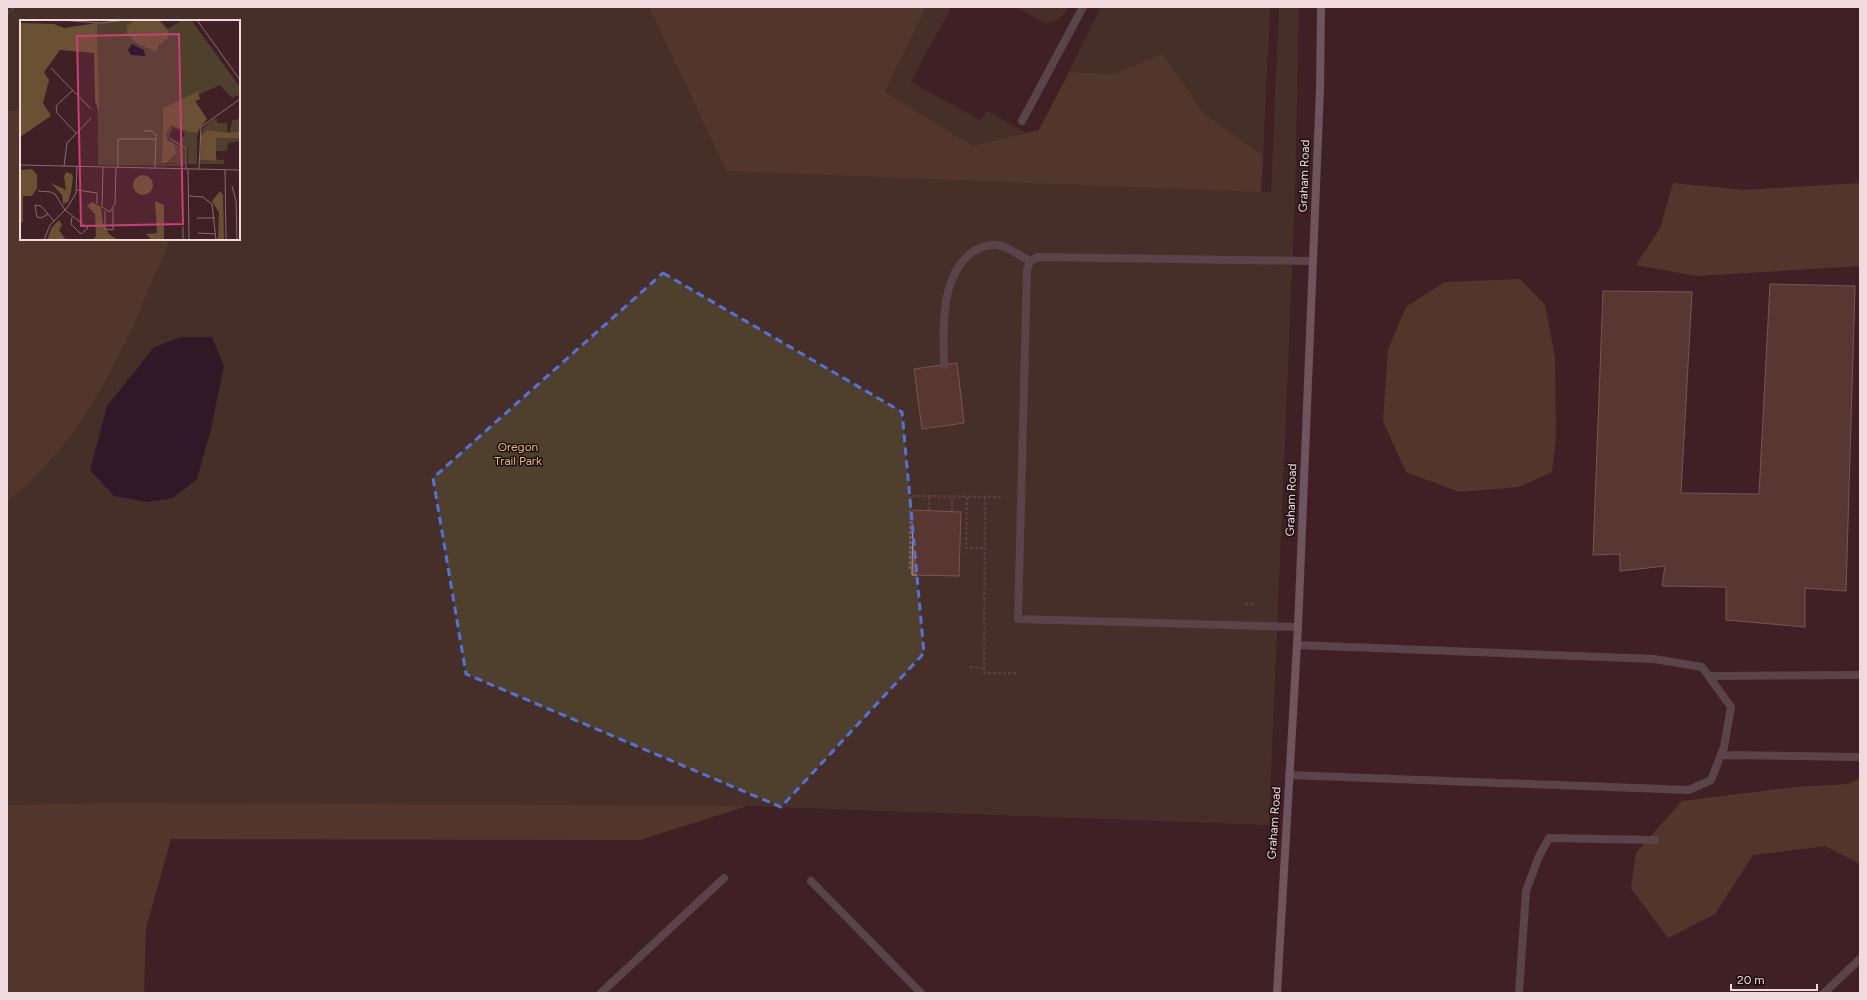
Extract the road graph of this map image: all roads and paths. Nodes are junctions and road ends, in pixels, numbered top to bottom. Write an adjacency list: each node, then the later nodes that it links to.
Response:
1 (16, 7): 4 (path)
2 (1083, 7): 5 (lane)
3 (1321, 7): 7 (main road, Graham Road)
4 (7, 13)
5 (1022, 122)
6 (1030, 261): 7 (lane); 8 (lane); 13 (lane)
7 (1313, 261): 18 (main road, Graham Road)
8 (944, 365)
9 (929, 497): 10 (path); 14 (path); 17 (path)
10 (952, 497): 11 (path); 15 (path)
11 (967, 497): 12 (path); 16 (path)
12 (985, 497): 13 (path); 16 (path)
13 (1021, 497): 18 (lane)
14 (929, 511)
15 (952, 511)
16 (984, 548): 21 (path)
17 (910, 569)
18 (1298, 627): 19 (main road, Graham Road)
19 (1296, 645): 24 (lane); 27 (main road, Graham Road)
20 (970, 667): 21 (path)
21 (984, 668): 22 (path)
22 (1017, 673)
23 (1860, 675): 24 (lane)
24 (1709, 676): 25 (lane)
25 (1721, 755): 26 (lane); 27 (lane)
26 (1860, 757)
27 (1289, 775): 34 (main road, Graham Road)
28 (1655, 840): 35 (lane)
29 (724, 878): 32 (lane)
30 (811, 882): 33 (lane)
31 (1860, 959): 36 (lane)
32 (601, 993)
33 (921, 993)
34 (1277, 993)
35 (1519, 993)
36 (1824, 993)

